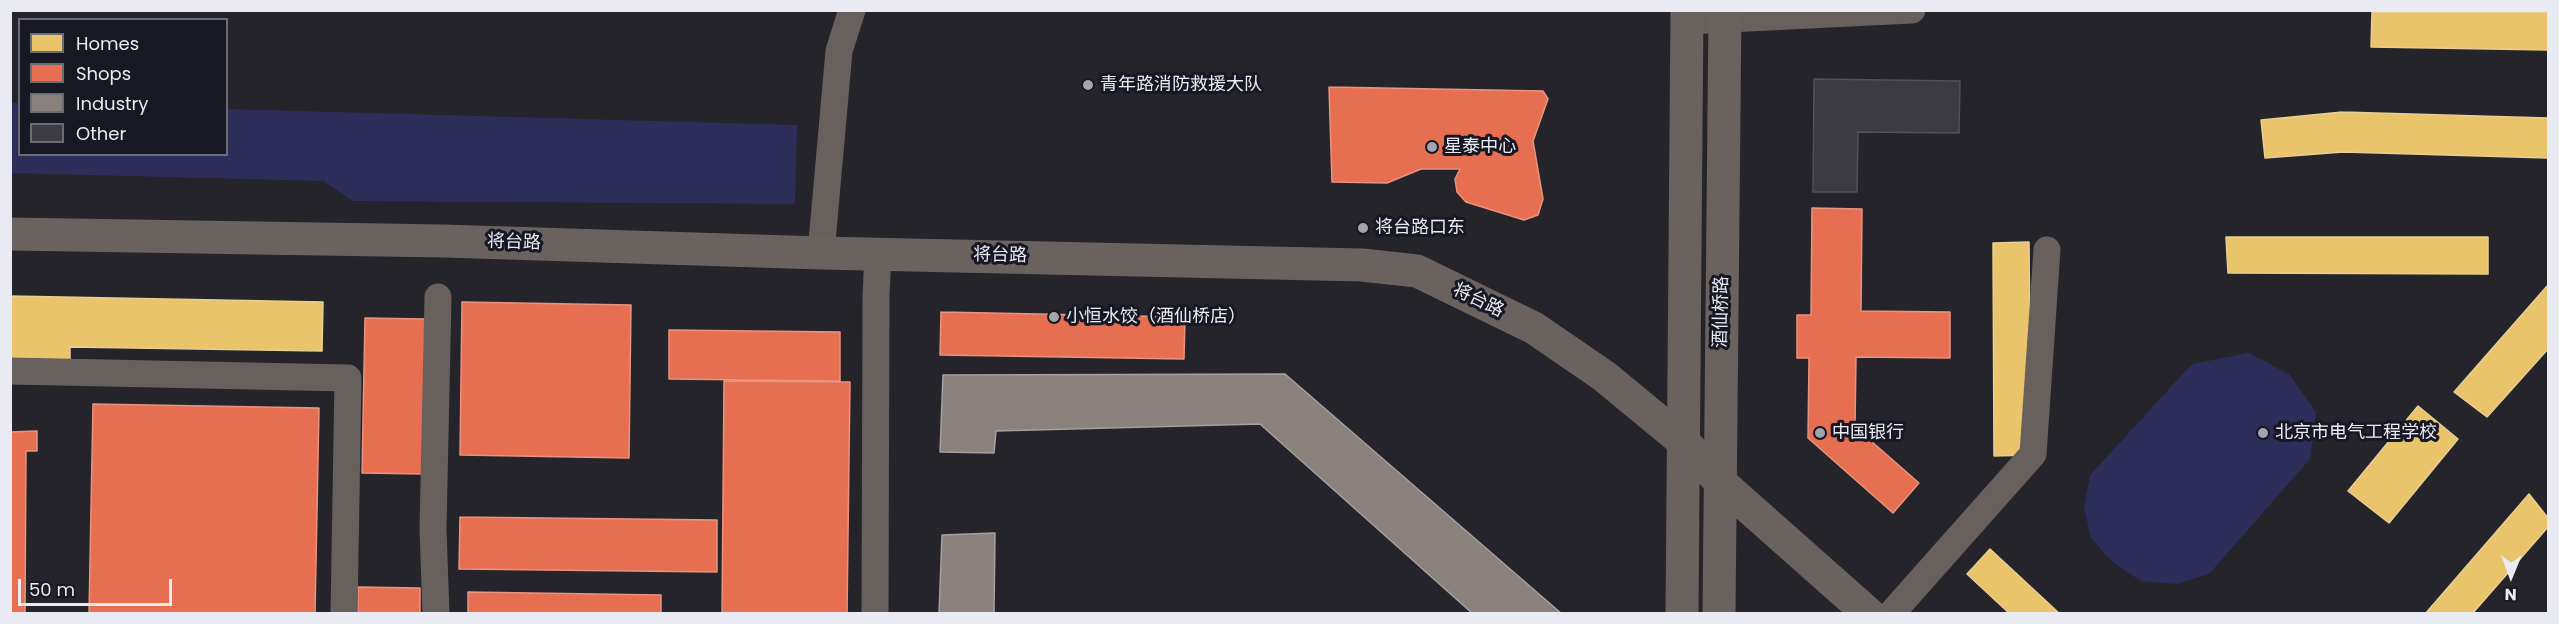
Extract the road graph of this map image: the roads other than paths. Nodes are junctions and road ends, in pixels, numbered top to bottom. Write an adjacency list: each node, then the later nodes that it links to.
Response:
1 (852, 10): 7 (street)
2 (1912, 10): 4 (street)
3 (1687, 16): 4 (street); 11 (main road, 酒仙桥路)
4 (1725, 16): 12 (main road, 酒仙桥路)
5 (10, 234): 7 (main road, 将台路)
6 (2047, 250): 19 (street)
7 (821, 253): 8 (main road, 将台路)
8 (878, 254): 11 (main road, 将台路); 15 (street)
9 (438, 297): 14 (street)
10 (10, 371): 13 (street)
11 (1684, 442): 12 (main road, 将台路); 16 (main road, 酒仙桥路)
12 (1720, 482): 17 (main road, 酒仙桥路); 18 (main road, 将台路)
13 (344, 614)
14 (436, 614)
15 (875, 614)
16 (1682, 614)
17 (1719, 614)
18 (1869, 614)
19 (1891, 614)

